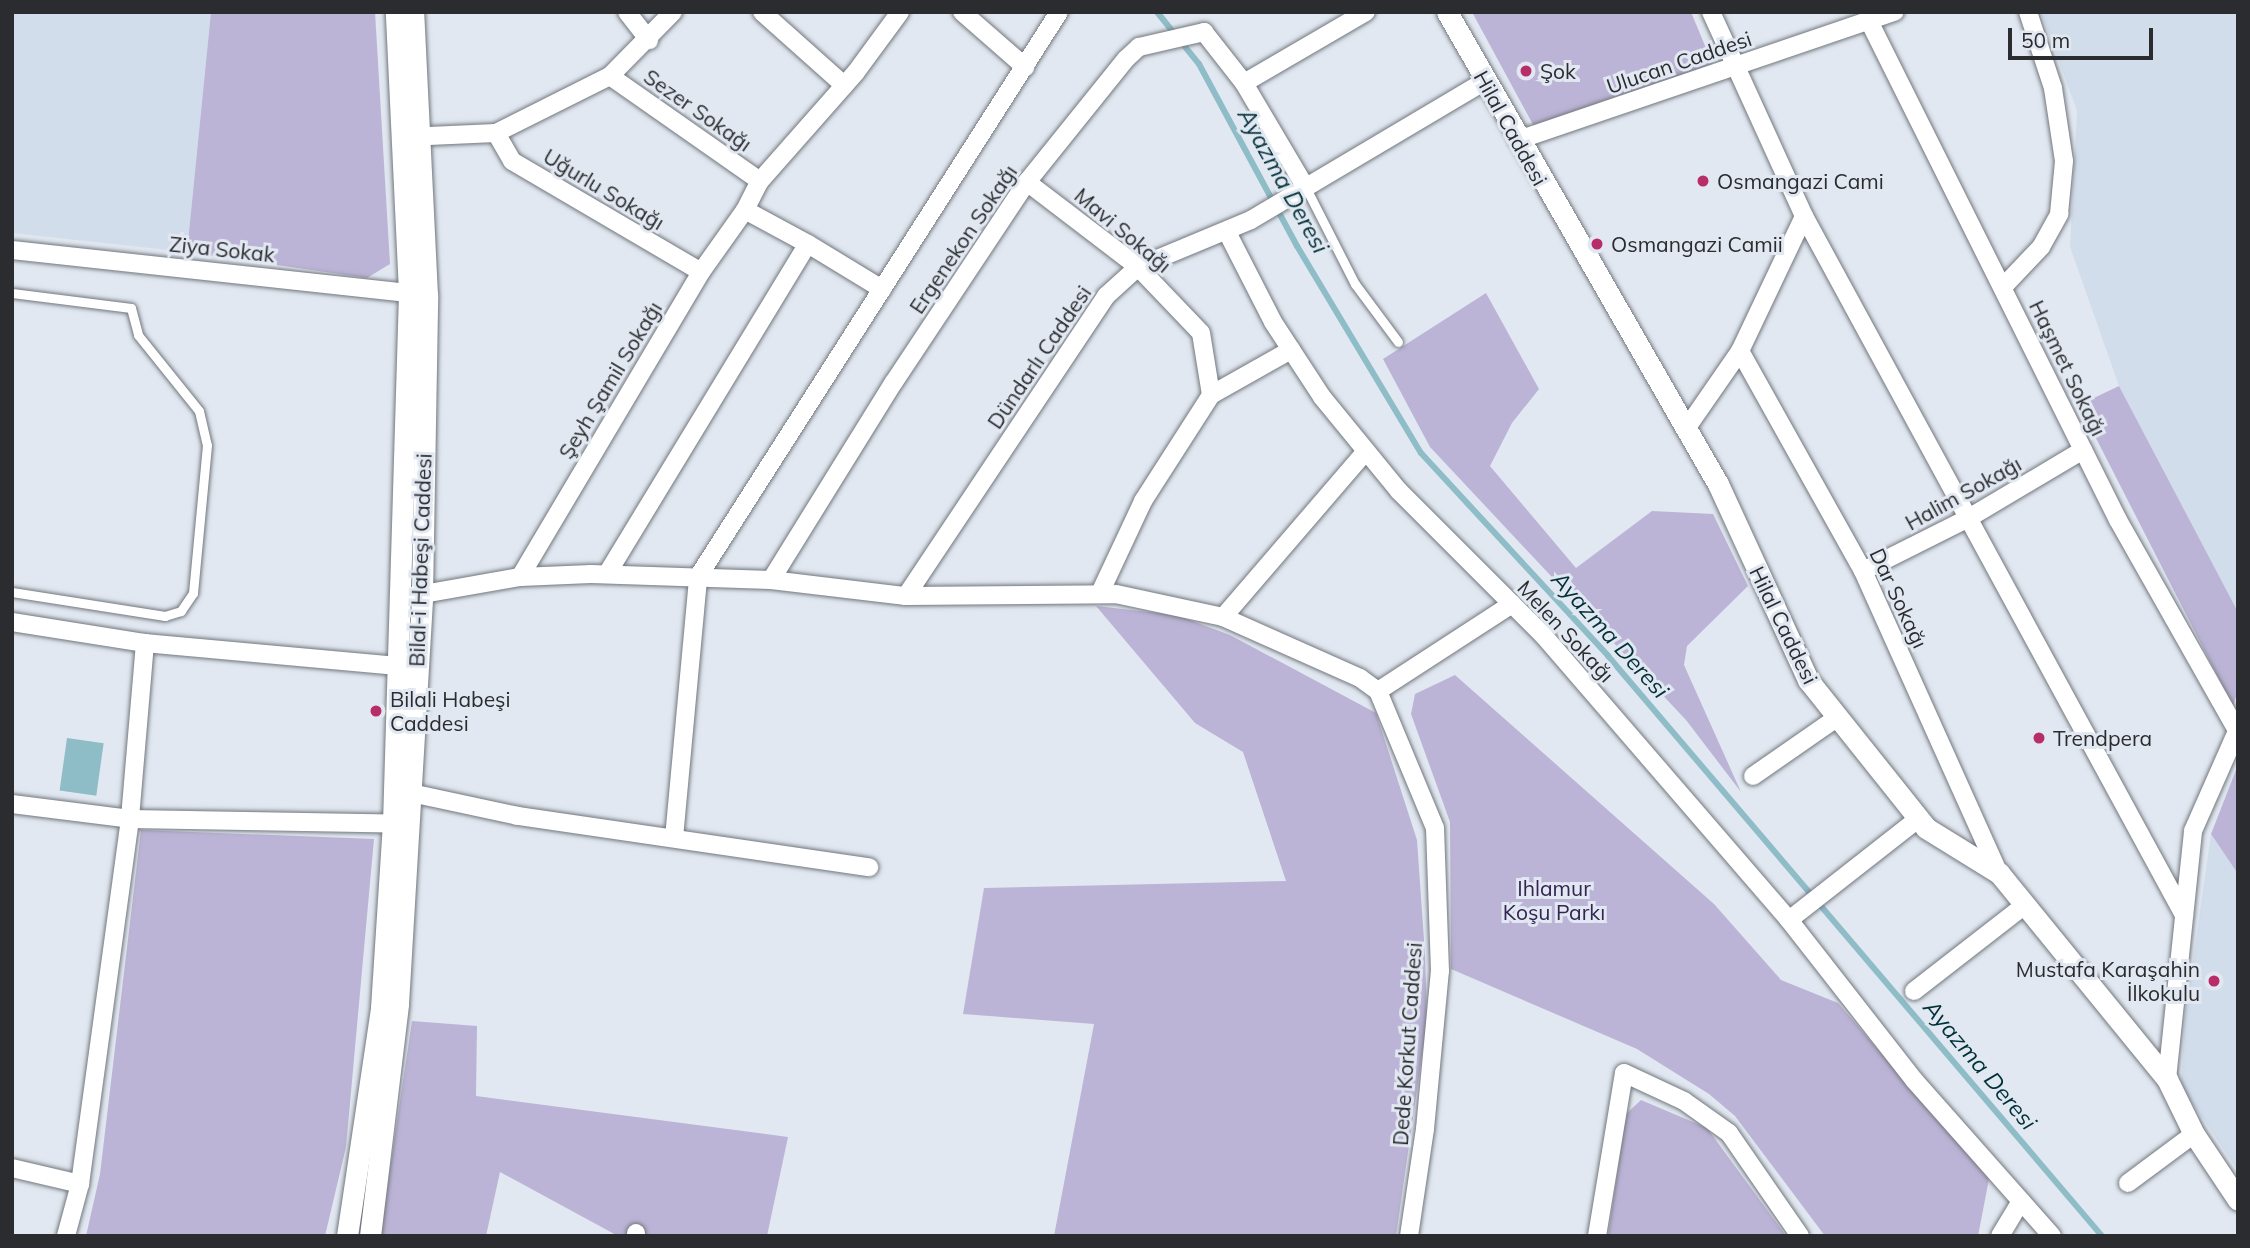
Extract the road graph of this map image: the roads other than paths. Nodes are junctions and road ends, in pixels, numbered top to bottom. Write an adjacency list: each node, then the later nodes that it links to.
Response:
1 (396, 12): 23 (street, Bilal-i Habeşi Caddesi)
2 (413, 12): 23 (street, Bilal-i Habeşi Caddesi)
3 (627, 12): 15 (street)
4 (673, 12): 15 (street)
5 (762, 12): 21 (street)
6 (900, 12): 21 (street, Şeyh Şamil Sokağı)
7 (962, 12): 16 (street)
8 (1059, 12): 16 (street)
9 (1366, 12): 20 (street)
10 (1447, 12): 19 (street, Hilal Caddesi)
11 (1711, 12): 17 (street)
12 (1895, 12): 14 (street, Ulucan Caddesi)
13 (2028, 12): 35 (street)
14 (1869, 21): 17 (street, Ulucan Caddesi); 35 (street, Haşmet Sokağı)
15 (649, 40): 18 (street)
16 (1025, 67): 36 (street)
17 (1735, 67): 24 (street, Ulucan Caddesi); 29 (street)
18 (610, 76): 22 (street); 25 (street, Sezer Sokağı)
19 (1485, 81): 24 (street, Hilal Caddesi); 27 (street, Dündarlı Caddesi)
20 (1244, 83): 26 (street, Ergenekon Sokağı); 27 (street, Ergenekon Sokağı)
21 (844, 85): 25 (street, Şeyh Şamil Sokağı)
22 (496, 133): 23 (street); 34 (street, Uğurlu Sokağı)
23 (410, 137): 38 (street, Bilal-i Habeşi Caddesi)
24 (1518, 140): 43 (street, Hilal Caddesi)
25 (760, 181): 28 (street, Şeyh Şamil Sokağı)
26 (1027, 182): 33 (street, Mavi Sokağı); 51 (street, Ergenekon Sokağı)
27 (1306, 188): 30 (street, Dündarlı Caddesi); 39 (lane)
28 (746, 209): 31 (street); 34 (street, Şeyh Şamil Sokağı)
29 (1804, 216): 41 (street); 46 (street)
30 (1227, 232): 33 (street, Dündarlı Caddesi); 40 (street, Melen Sokağı)
31 (808, 244): 36 (street); 48 (street)
32 (12, 250): 38 (street, Ziya Sokak)
33 (1138, 267): 42 (street, Mavi Sokağı); 55 (street, Dündarlı Caddesi)
34 (701, 272): 49 (street, Şeyh Şamil Sokağı)
35 (2003, 287): 44 (street, Haşmet Sokağı)
36 (882, 289): 50 (street)
37 (12, 293): 52 (lane)
38 (418, 293): 54 (street, Bilal-i Habeşi Caddesi)
39 (1398, 342)
40 (1292, 350): 42 (street); 45 (street, Melen Sokağı)
41 (1740, 351): 43 (street); 47 (street, Dar Sokağı)
42 (1211, 394): 53 (street)
43 (1686, 429): 62 (street, Hilal Caddesi)
44 (2083, 450): 46 (street, Halim Sokağı); 63 (street, Haşmet Sokağı)
45 (1366, 451): 56 (street, Melen Sokağı); 57 (street)
46 (1967, 519): 47 (street, Halim Sokağı); 74 (street)
47 (1863, 571): 72 (street, Dar Sokağı)
48 (607, 574): 49 (street); 50 (street)
49 (520, 577): 54 (street)
50 (698, 577): 51 (street); 70 (street)
51 (771, 580): 55 (street)
52 (12, 592)
53 (1100, 593): 55 (street); 57 (street)
54 (412, 596): 60 (street, Bilal-i Habeşi Caddesi)
55 (906, 596)
56 (1513, 604): 61 (street); 75 (street, Melen Sokağı)
57 (1223, 617): 61 (street)
58 (12, 622): 59 (street)
59 (145, 643): 60 (street); 67 (street)
60 (407, 667): 65 (street, Bilal-i Habeşi Caddesi); 69 (street, Bilal-i Habeşi Caddesi)
61 (1378, 691): 87 (street, Dede Korkut Caddesi)
62 (1838, 718): 64 (street); 68 (street, Hilal Caddesi)
63 (2237, 729): 74 (street)
64 (1753, 776)
65 (411, 793): 69 (street, Bilal-i Habeşi Caddesi); 70 (street)
66 (12, 804): 67 (street)
67 (130, 819): 69 (street); 81 (street)
68 (1918, 819): 72 (street, Hilal Caddesi); 75 (street)
69 (401, 824): 85 (street, Bilal-i Habeşi Caddesi); 86 (street, Bilal-i Habeşi Caddesi)
70 (674, 838): 71 (street)
71 (869, 867)
72 (1999, 873): 73 (street, Hilal Caddesi)
73 (2025, 905): 76 (street); 77 (street, Hilal Caddesi)
74 (2184, 915): 77 (street)
75 (1789, 920): 83 (street, Melen Sokağı)
76 (1914, 990)
77 (2167, 1079): 78 (street, Hilal Caddesi)
78 (2194, 1134): 80 (street); 82 (street, Hilal Caddesi)
79 (12, 1168): 81 (street)
80 (2128, 1183)
81 (80, 1184): 84 (street)
82 (2238, 1200)
83 (2021, 1201): 90 (street); 91 (street, Melen Sokağı)
84 (66, 1236)
85 (347, 1236)
86 (370, 1236)
87 (1409, 1236)
88 (1597, 1236): 89 (street)
89 (1800, 1236)
90 (2000, 1236)
91 (2052, 1236)

